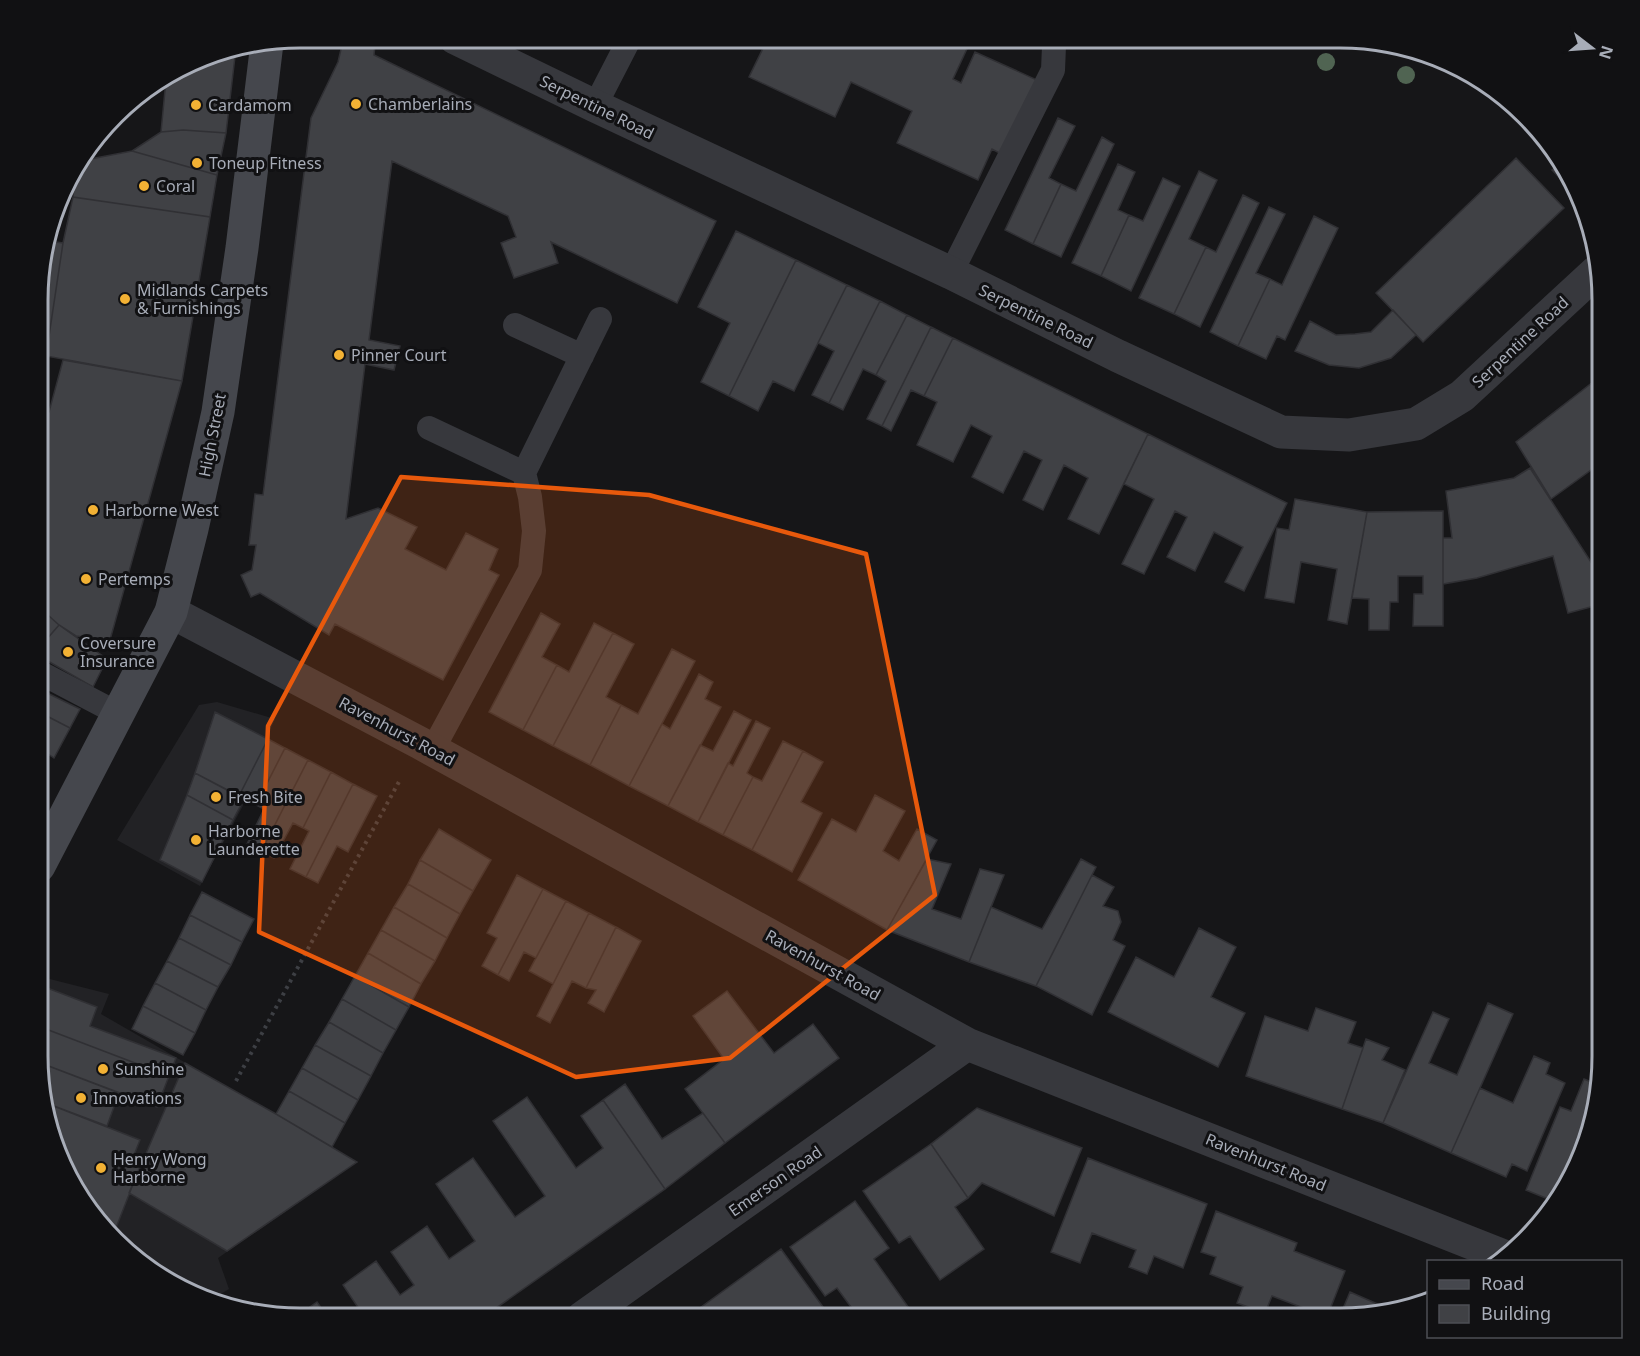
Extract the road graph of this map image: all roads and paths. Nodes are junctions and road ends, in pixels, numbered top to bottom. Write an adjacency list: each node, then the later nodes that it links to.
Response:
1 (476, 48): 5 (street, Serpentine Road)
2 (625, 48): 5 (lane)
3 (1054, 48): 6 (lane)
4 (266, 50): 13 (main road, High Street)
5 (595, 106): 6 (street, Serpentine Road)
6 (951, 273): 7 (street, Serpentine Road)
7 (1591, 277)
8 (600, 319): 10 (lane)
9 (515, 325): 10 (lane)
10 (582, 356): 12 (lane)
11 (429, 429): 12 (lane)
12 (524, 473): 16 (lane)
13 (171, 612): 15 (main road, High Street); 16 (street, Ravenhurst Road)
14 (48, 677): 15 (lane)
15 (117, 714): 17 (main road, High Street)
16 (427, 746): 18 (street, Ravenhurst Road); 19 (path)
17 (48, 848)
18 (968, 1044): 20 (street, Ravenhurst Road); 21 (street, Emerson Road)
19 (236, 1081)
20 (1497, 1253)
21 (596, 1308)

